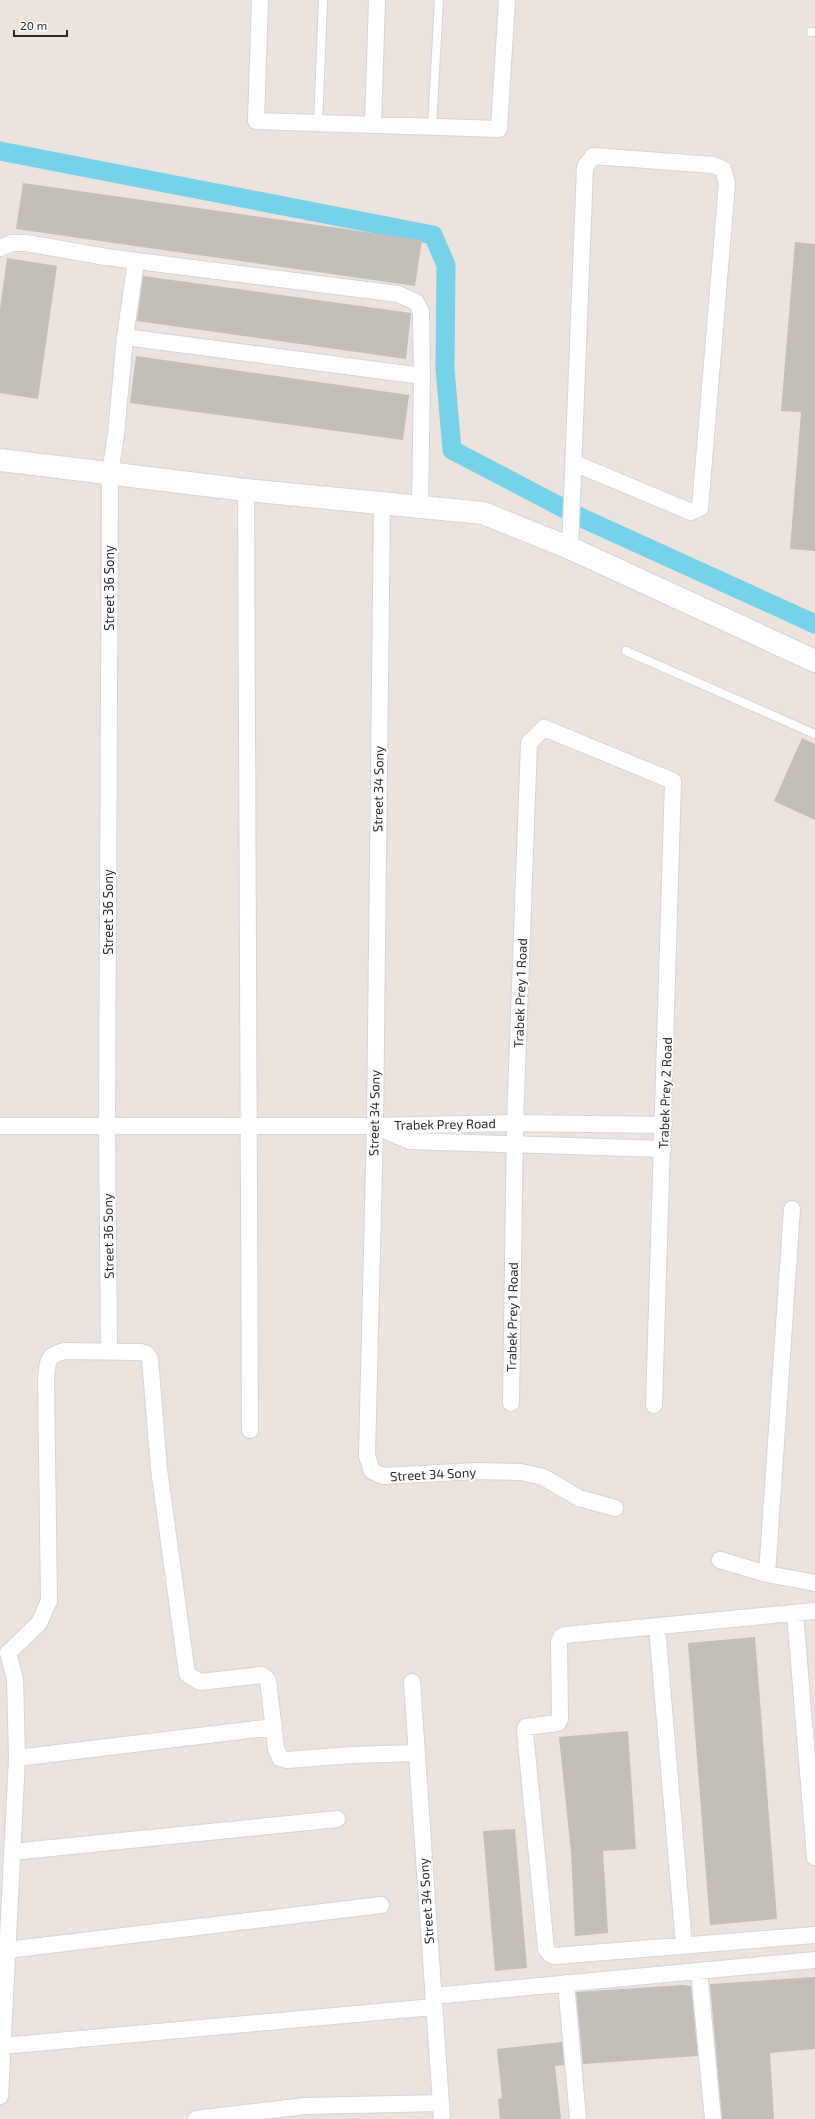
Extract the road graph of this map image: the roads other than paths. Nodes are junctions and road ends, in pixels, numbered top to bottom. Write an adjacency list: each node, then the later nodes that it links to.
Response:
1 (260, 0): 6 (street)
2 (323, 0): 6 (lane)
3 (377, 0): 7 (street)
4 (439, 0): 8 (lane)
5 (507, 0): 8 (street)
6 (318, 123): 7 (street)
7 (373, 125): 8 (street)
8 (432, 127)
9 (0, 248): 10 (street)
10 (136, 261): 11 (street, Street 36 Sony); 12 (street)
11 (125, 337): 12 (street); 15 (street, Street 36 Sony)
12 (422, 376): 18 (street)
13 (0, 460): 15 (street)
14 (574, 470): 14 (street); 19 (street)
15 (110, 474): 16 (street); 28 (street, Street 36 Sony)
16 (246, 490): 17 (street); 29 (street)
17 (382, 503): 18 (street); 27 (street, Street 34 Sony)
18 (420, 505): 19 (street)
19 (570, 541): 21 (street)
20 (626, 651): 22 (lane)
21 (815, 661)
22 (815, 734)
23 (673, 781): 24 (street, Trabek Prey 1 Road); 25 (street, Trabek Prey 2 Road)
24 (515, 1122): 25 (street, Trabek Prey Road); 27 (street, Trabek Prey Road); 30 (street, Trabek Prey 1 Road)
25 (664, 1125): 31 (street, Trabek Prey 2 Road)
26 (0, 1126): 28 (street)
27 (374, 1126): 29 (street); 30 (street, Trabek Prey Road); 37 (street, Street 34 Sony)
28 (107, 1127): 29 (street); 33 (street, Street 36 Sony)
29 (248, 1127): 36 (street)
30 (515, 1144): 31 (street, Trabek Prey Road); 34 (street, Trabek Prey 1 Road)
31 (663, 1149): 35 (street, Trabek Prey 2 Road)
32 (792, 1209): 39 (street)
33 (109, 1350): 44 (street); 46 (street)
34 (511, 1403)
35 (654, 1405)
36 (250, 1430)
37 (615, 1508)
38 (720, 1560): 39 (street)
39 (767, 1574): 40 (street)
40 (815, 1583)
41 (815, 1612): 42 (street)
42 (796, 1614): 43 (street); 51 (street)
43 (657, 1627): 54 (street); 54 (street)
44 (4, 1652): 48 (street)
45 (412, 1682): 47 (street, Street 34 Sony)
46 (274, 1727): 47 (street); 48 (street)
47 (416, 1753): 59 (street, Street 34 Sony)
48 (17, 1758): 50 (street)
49 (337, 1819): 50 (street)
50 (12, 1852): 55 (street)
51 (815, 1857)
52 (381, 1905): 55 (street)
53 (815, 1935): 54 (street)
54 (684, 1946)
55 (7, 1950): 60 (street)
56 (815, 1960): 57 (street)
57 (699, 1971): 58 (street); 65 (street)
58 (566, 1983): 59 (street); 64 (street)
59 (433, 2001): 60 (street); 62 (street, Street 34 Sony)
60 (2, 2046): 61 (street)
61 (0, 2096)
62 (442, 2111): 63 (street)
63 (196, 2119)
64 (578, 2119)
65 (712, 2119)

